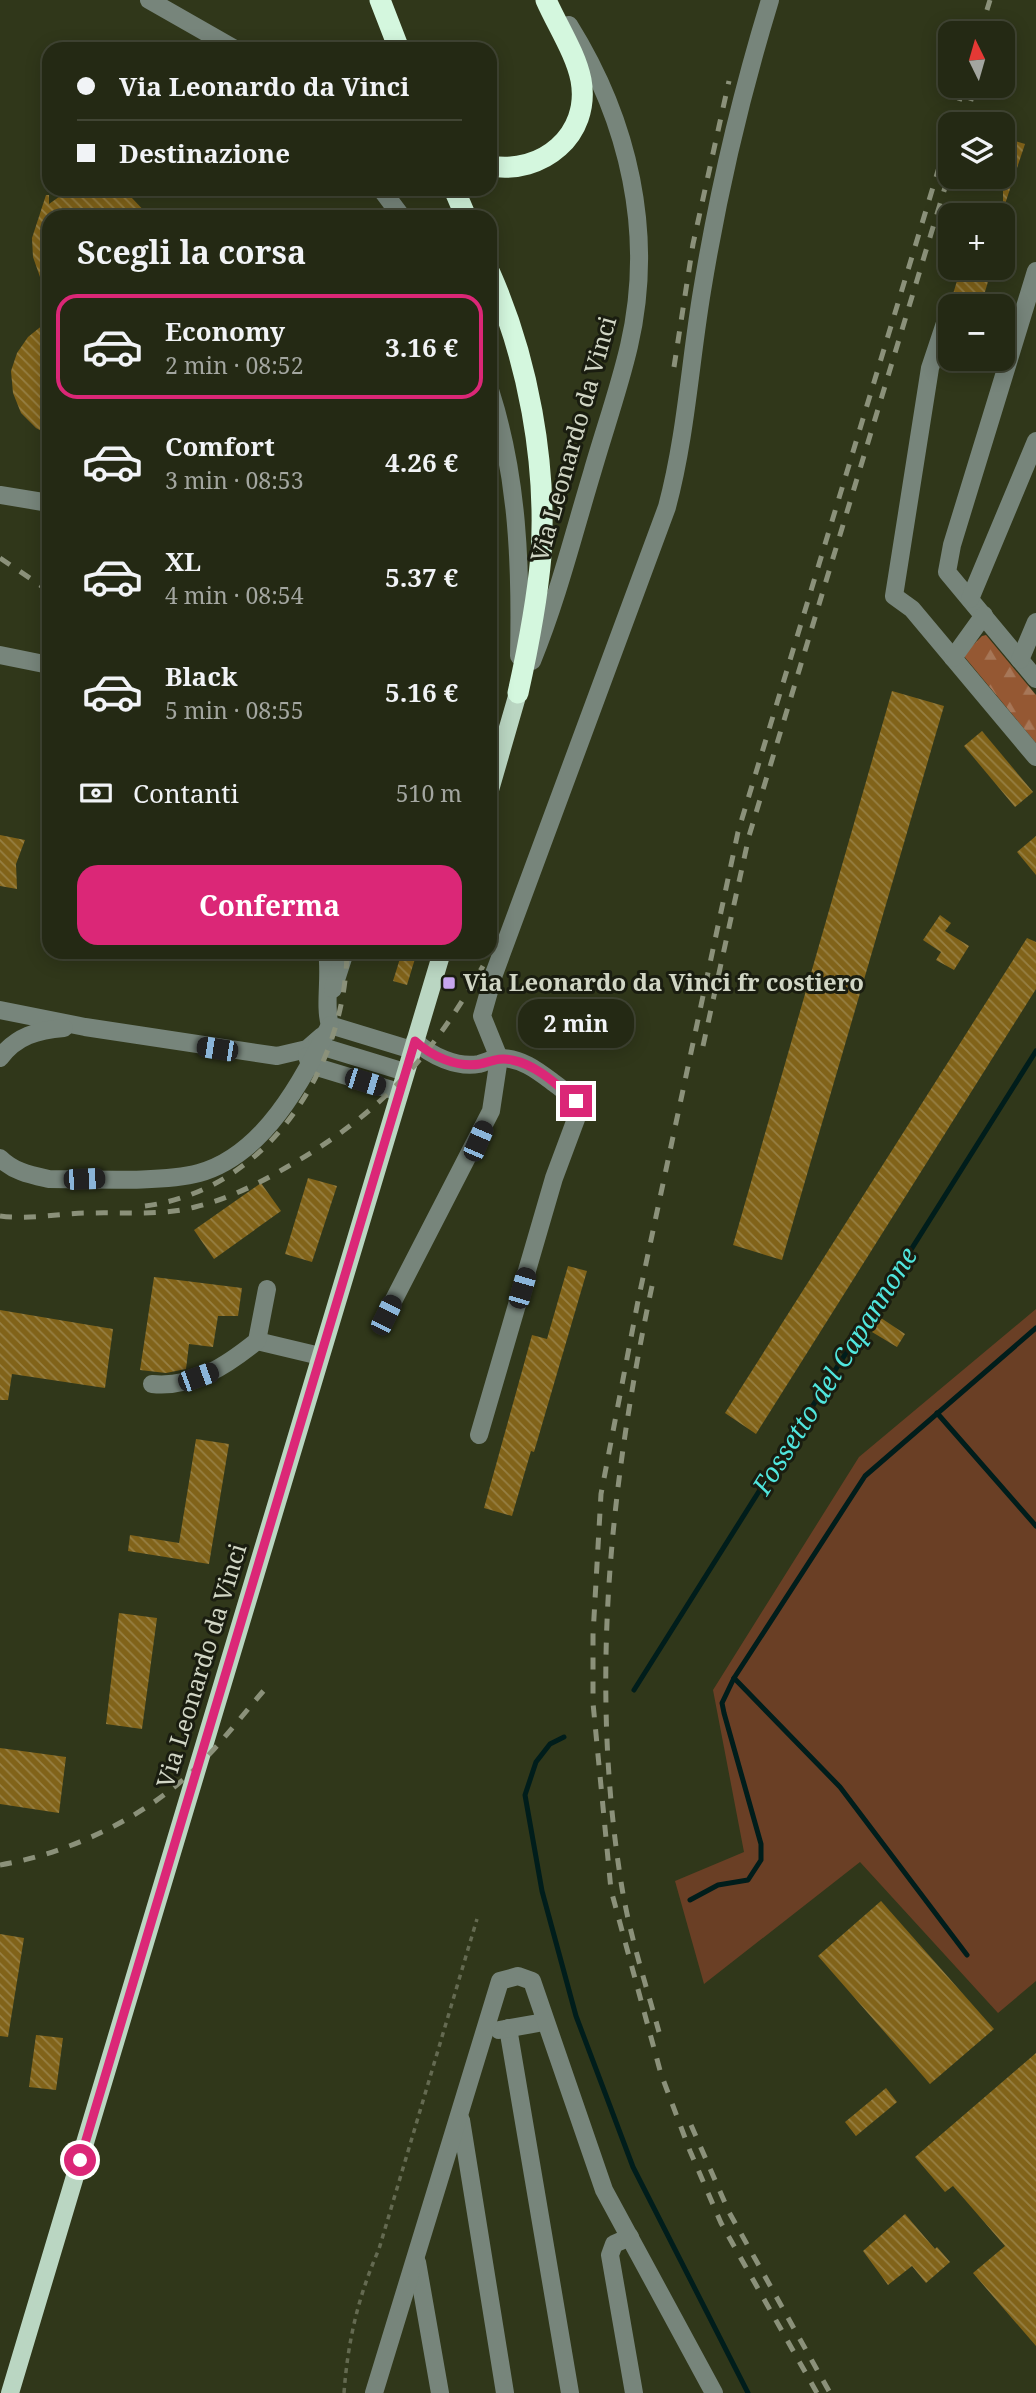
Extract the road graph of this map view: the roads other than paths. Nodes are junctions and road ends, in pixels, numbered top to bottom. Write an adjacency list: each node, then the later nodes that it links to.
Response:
1 (149, 0): 6 (street)
2 (380, 0): 7 (highway)
3 (546, 0): 8 (highway)
4 (552, 0): 24 (street, Via Leonardo da Vinci)
5 (770, 0): 37 (street)
6 (223, 42)
7 (397, 42)
8 (497, 166)
9 (1036, 271): 16 (street)
10 (497, 295): 24 (highway)
11 (938, 344): 20 (street)
12 (497, 419): 24 (street, Via Leonardo da Vinci)
13 (1036, 441): 16 (street)
14 (0, 495): 15 (street)
15 (42, 502)
16 (970, 599): 17 (street)
17 (984, 615): 20 (street); 21 (street)
18 (1036, 622): 21 (street)
19 (0, 655): 22 (street)
20 (953, 658): 25 (street)
21 (1020, 660): 23 (street)
22 (42, 664)
23 (1036, 679)
24 (518, 693): 26 (main road, Via Leonardo da Vinci)
25 (1036, 757)
26 (497, 766)
27 (327, 959): 30 (street)
28 (343, 959): 30 (street)
29 (440, 959): 34 (main road, Via Leonardo da Vinci)
30 (330, 996): 32 (street)
31 (0, 1010): 33 (street)
32 (330, 1025): 34 (street); 35 (street)
33 (85, 1027): 35 (street); 36 (street)
34 (413, 1046): 37 (street); 38 (main road, Via Leonardo da Vinci)
35 (313, 1050): 38 (street); 39 (street); 40 (street)
36 (0, 1058)
37 (499, 1058): 42 (street); 46 (street)
38 (405, 1072): 39 (main road, Via Leonardo da Vinci)
39 (399, 1092): 44 (main road, Via Leonardo da Vinci)
40 (0, 1158)
41 (267, 1289): 43 (street)
42 (386, 1315)
43 (257, 1341): 44 (street); 45 (street)
44 (320, 1356): 53 (main road, Via Leonardo da Vinci)
45 (152, 1384)
46 (479, 1435)
47 (544, 2022): 48 (street); 49 (street); 51 (street)
48 (508, 2028): 49 (street); 57 (street)
49 (484, 2032): 50 (street)
50 (460, 2113): 52 (street); 56 (street)
51 (630, 2236): 58 (street); 59 (street)
52 (417, 2260): 54 (street); 55 (street)
53 (10, 2393)
54 (374, 2393)
55 (440, 2393)
56 (505, 2393)
57 (570, 2393)
58 (634, 2393)
59 (714, 2393)

